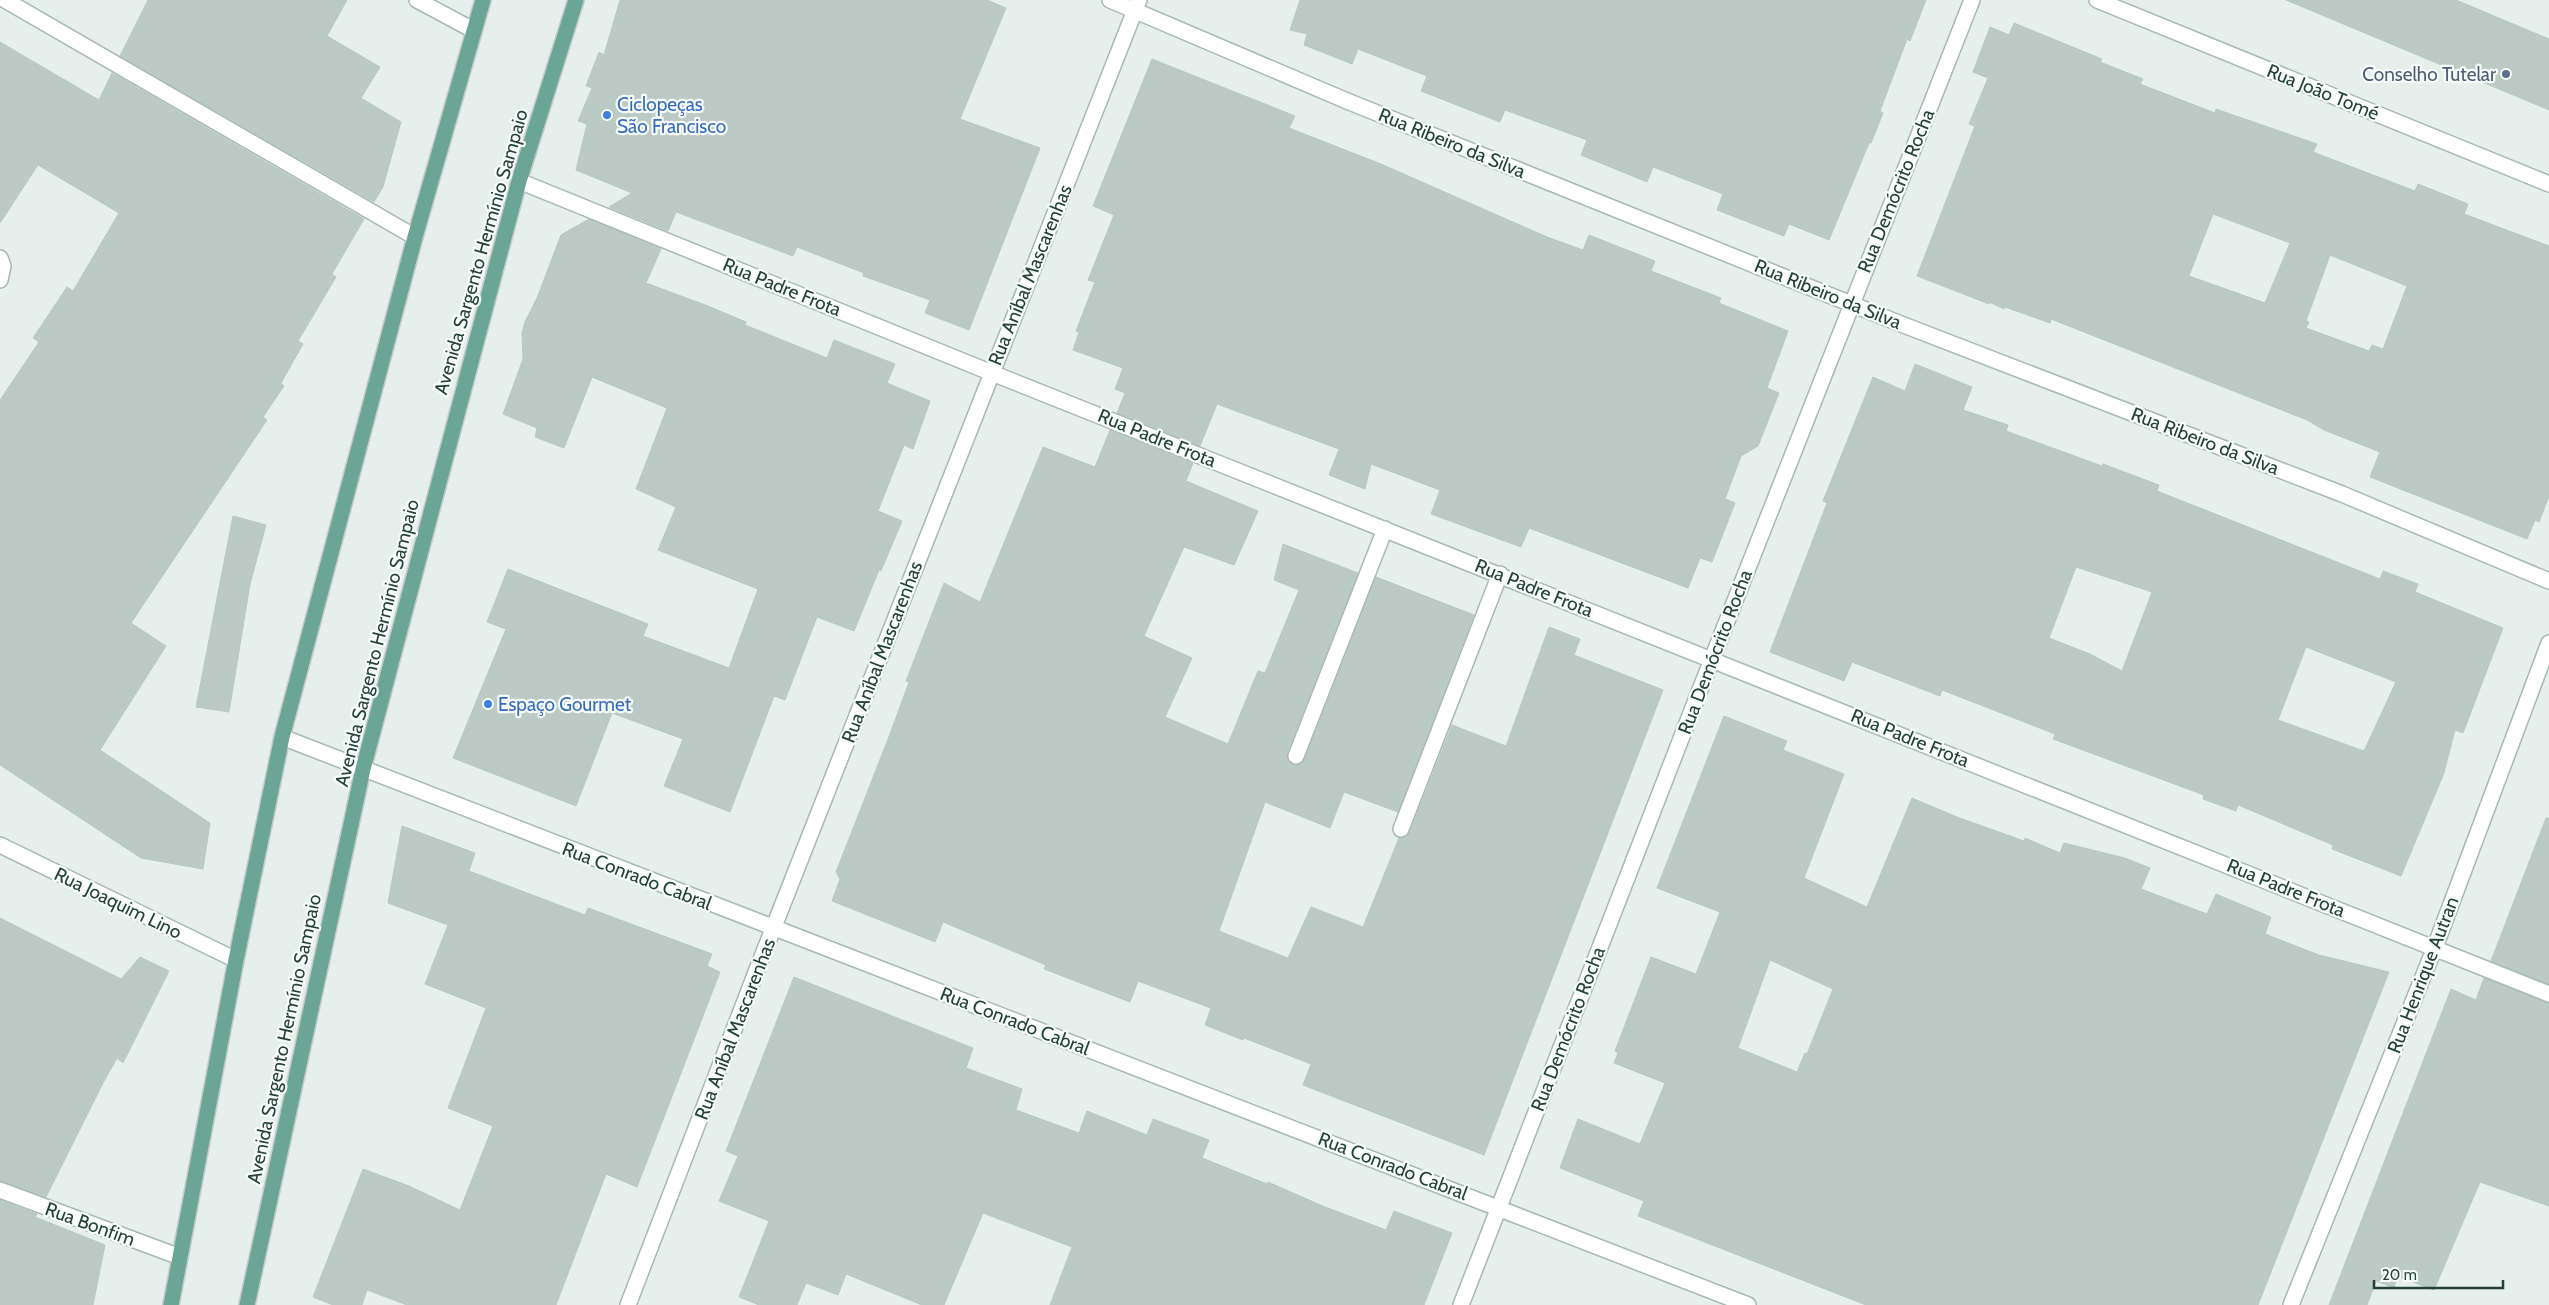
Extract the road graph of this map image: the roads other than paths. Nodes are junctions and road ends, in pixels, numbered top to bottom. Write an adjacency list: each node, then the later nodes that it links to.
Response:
1 (5, 0): 12 (street)
2 (418, 0): 9 (street)
3 (483, 0): 9 (main road)
4 (576, 0): 10 (main road, Avenida Sargento Hermínio Sampaio)
5 (1110, 0): 8 (street, Rua Ribeiro da Silva)
6 (1972, 0): 15 (street, Rua Demócrito Rocha)
7 (2097, 0): 11 (street, Rua João Tomé)
8 (1137, 5): 15 (street, Rua Ribeiro da Silva); 16 (street, Rua Aníbal Mascarenhas)
9 (473, 30): 12 (main road)
10 (519, 181): 16 (street, Rua Padre Frota); 24 (main road, Avenida Sargento Hermínio Sampaio)
11 (2549, 184)
12 (415, 237): 22 (main road)
13 (0, 258): 14 (street)
14 (0, 280)
15 (1851, 304): 19 (street, Rua Ribeiro da Silva); 21 (street, Rua Demócrito Rocha)
16 (992, 373): 17 (street, Rua Padre Frota); 27 (street, Rua Aníbal Mascarenhas)
17 (1385, 529): 18 (street, Rua Padre Frota); 23 (street)
18 (1500, 574): 21 (street, Rua Padre Frota); 25 (street)
19 (2549, 581)
20 (2549, 643): 28 (street, Rua Henrique Autran)
21 (1712, 659): 28 (street, Rua Padre Frota); 32 (street, Rua Demócrito Rocha)
22 (282, 737): 24 (street, Rua Conrado Cabral); 29 (main road)
23 (1296, 756)
24 (363, 769): 27 (street, Rua Conrado Cabral); 35 (main road, Avenida Sargento Hermínio Sampaio)
25 (1401, 829)
26 (0, 844): 29 (street, Rua Joaquim Lino)
27 (774, 929): 32 (street, Rua Conrado Cabral); 36 (street, Rua Aníbal Mascarenhas)
28 (2435, 947): 30 (street, Rua Padre Frota); 39 (street, Rua Henrique Autran)
29 (236, 960): 33 (main road)
30 (2549, 994)
31 (0, 1190): 33 (street, Rua Bonfim)
32 (1498, 1207): 37 (street, Rua Demócrito Rocha); 38 (street, Rua Conrado Cabral)
33 (180, 1257): 34 (main road)
34 (171, 1305)
35 (247, 1305)
36 (628, 1305)
37 (1461, 1305)
38 (1748, 1305)
39 (2291, 1305)

